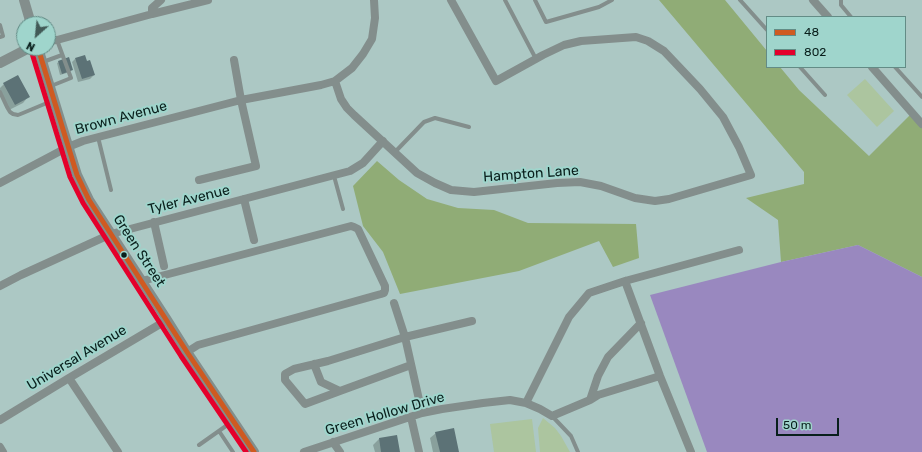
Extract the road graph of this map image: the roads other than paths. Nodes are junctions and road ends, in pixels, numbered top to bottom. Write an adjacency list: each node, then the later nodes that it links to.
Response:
1 (24, 0): 13 (street)
2 (161, 0): 12 (street)
3 (208, 0): 12 (street)
4 (374, 0): 30 (street)
5 (451, 0): 23 (street, Hampton Lane)
6 (505, 0): 23 (lane)
7 (534, 0): 8 (lane)
8 (612, 0)
9 (740, 0): 17 (lane)
10 (813, 0): 14 (street)
11 (841, 0): 15 (lane)
12 (152, 14): 19 (street)
13 (29, 16)
14 (827, 16)
15 (850, 16)
16 (0, 25): 18 (lane)
17 (766, 29)
18 (0, 38)
19 (57, 40): 21 (lane)
20 (16, 55): 26 (street)
21 (62, 55): 25 (lane); 31 (lane)
22 (40, 56): 25 (street, Green Street)
23 (536, 59): 42 (street, Hampton Lane)
24 (234, 60): 36 (street)
25 (42, 62): 31 (street, Green Street)
26 (0, 63)
27 (801, 68): 33 (lane)
28 (873, 68): 37 (street)
29 (896, 68): 34 (lane)
30 (335, 81): 36 (street, Brown Avenue); 40 (street, Hampton Lane)
31 (50, 86): 35 (street, Green Street)
32 (0, 92): 35 (lane)
33 (825, 95)
34 (922, 97)
35 (54, 100): 41 (street, Green Street)
36 (241, 100): 39 (street, Brown Avenue); 44 (street)
37 (922, 124)
38 (469, 127): 42 (lane)
39 (98, 137): 41 (street, Brown Avenue); 46 (lane)
40 (383, 141): 42 (street, Hampton Lane); 43 (street, Tyler Avenue)
41 (68, 147): 45 (street, Brown Avenue); 50 (street, Green Street)
42 (395, 152)
43 (334, 176): 47 (street, Tyler Avenue); 48 (lane)
44 (199, 180)
45 (0, 183)
46 (111, 190)
47 (244, 199): 49 (street, Tyler Avenue); 51 (street)
48 (343, 209)
49 (154, 222): 50 (street, Tyler Avenue); 53 (street)
50 (111, 234): 54 (street, Green Street); 56 (street, Tyler Avenue)
51 (254, 240)
52 (739, 250): 55 (street)
53 (164, 266)
54 (142, 281): 58 (street, Green Street); 62 (street)
55 (625, 281): 60 (street); 69 (street)
56 (0, 286)
57 (394, 303): 61 (street)
58 (167, 320): 62 (street, Green Street); 66 (street, Universal Avenue)
59 (472, 321): 61 (street)
60 (641, 323): 65 (street); 68 (street)
61 (405, 337): 63 (street); 64 (street)
62 (187, 352): 74 (street, Green Street)
63 (314, 364): 67 (street); 67 (street)
64 (411, 365): 67 (street); 70 (street)
65 (660, 376): 68 (street); 87 (street)
66 (69, 378): 73 (street, Universal Avenue); 80 (street)
67 (340, 391)
68 (590, 400): 71 (street)
69 (526, 403): 70 (street, Green Hollow Drive); 71 (street, Green Hollow Drive)
70 (422, 413): 72 (street, Green Hollow Drive)
71 (552, 416): 86 (lane)
72 (411, 417): 76 (street, Green Hollow Drive); 85 (street)
73 (0, 420)
74 (233, 421): 75 (lane); 82 (street, Green Street)
75 (219, 431): 77 (lane); 81 (lane)
76 (333, 442): 83 (street, Green Hollow Drive); 84 (street)
77 (199, 445)
78 (0, 447): 79 (street)
79 (3, 452)
80 (118, 452)
81 (233, 452)
82 (254, 452)
83 (304, 452)
84 (340, 452)
85 (419, 452)
86 (578, 452)
87 (691, 452)

